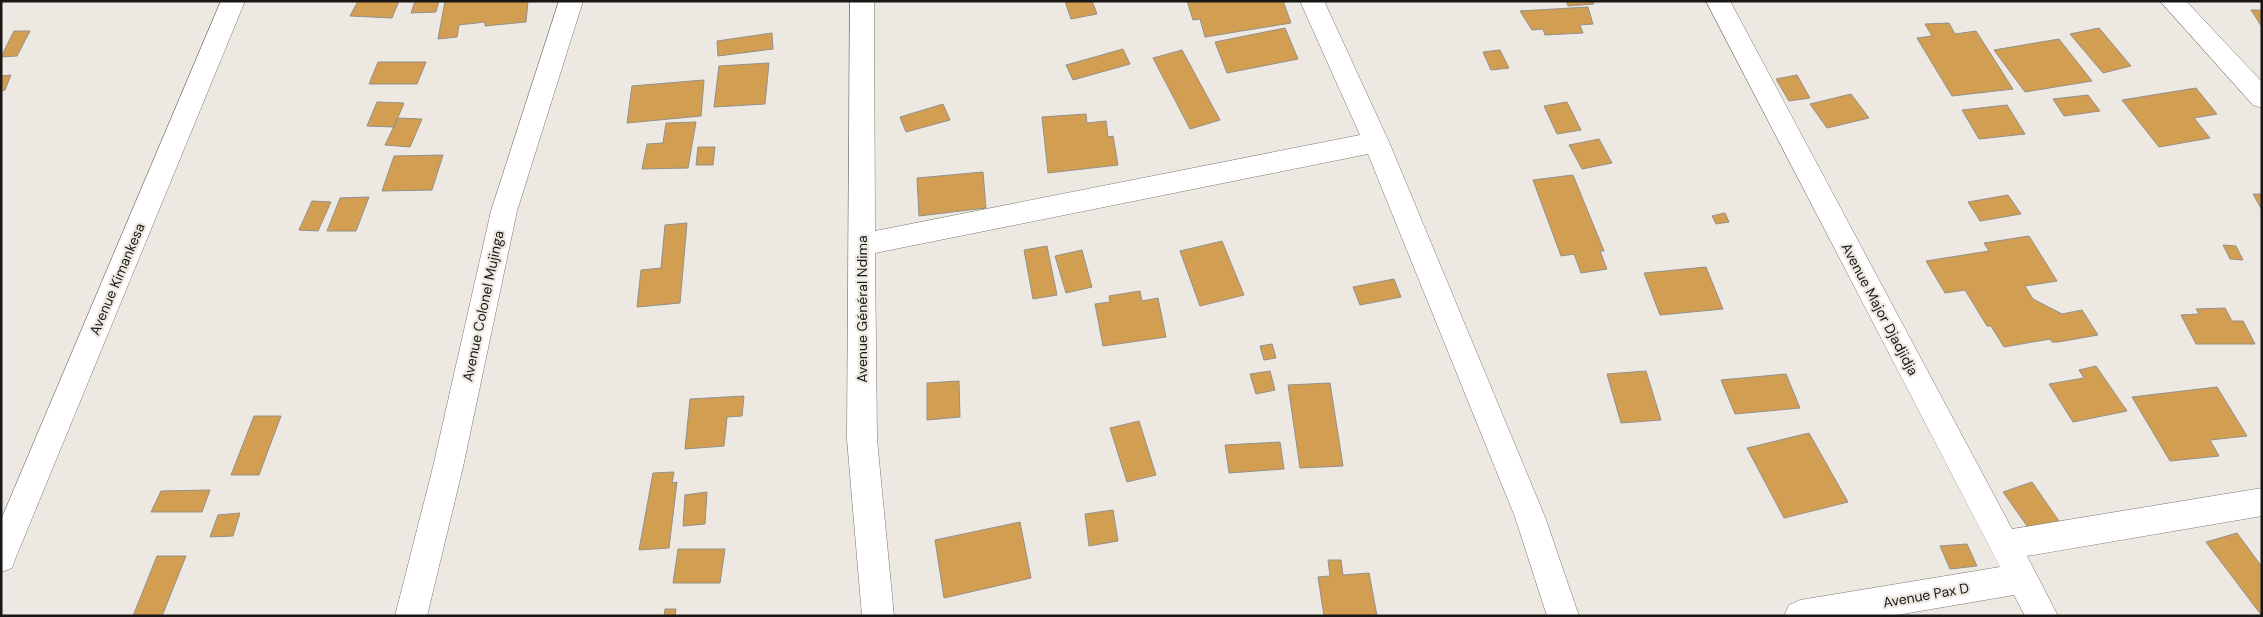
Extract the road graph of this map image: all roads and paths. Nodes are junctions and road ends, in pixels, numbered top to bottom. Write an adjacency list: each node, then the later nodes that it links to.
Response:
1 (233, 1): 12 (street, Avenue Kimankesa)
2 (570, 1): 14 (street, Avenue Colonel Mujinga)
3 (862, 1): 9 (street, Avenue Général Ndima)
4 (1312, 1): 8 (street)
5 (1718, 1): 11 (street, Avenue Major Djadjidja)
6 (2172, 1): 7 (street)
7 (2262, 98)
8 (1376, 142): 9 (street); 16 (street)
9 (862, 245): 15 (street, Avenue Général Ndima)
10 (2262, 502): 11 (street)
11 (2004, 545): 13 (street, Avenue Major Djadjidja)
12 (1, 557)
13 (2022, 578): 17 (street, Avenue Pax D); 18 (street, Avenue Major Djadjidja)
14 (411, 616)
15 (878, 616)
16 (1563, 616)
17 (1800, 616)
18 (2042, 616)

